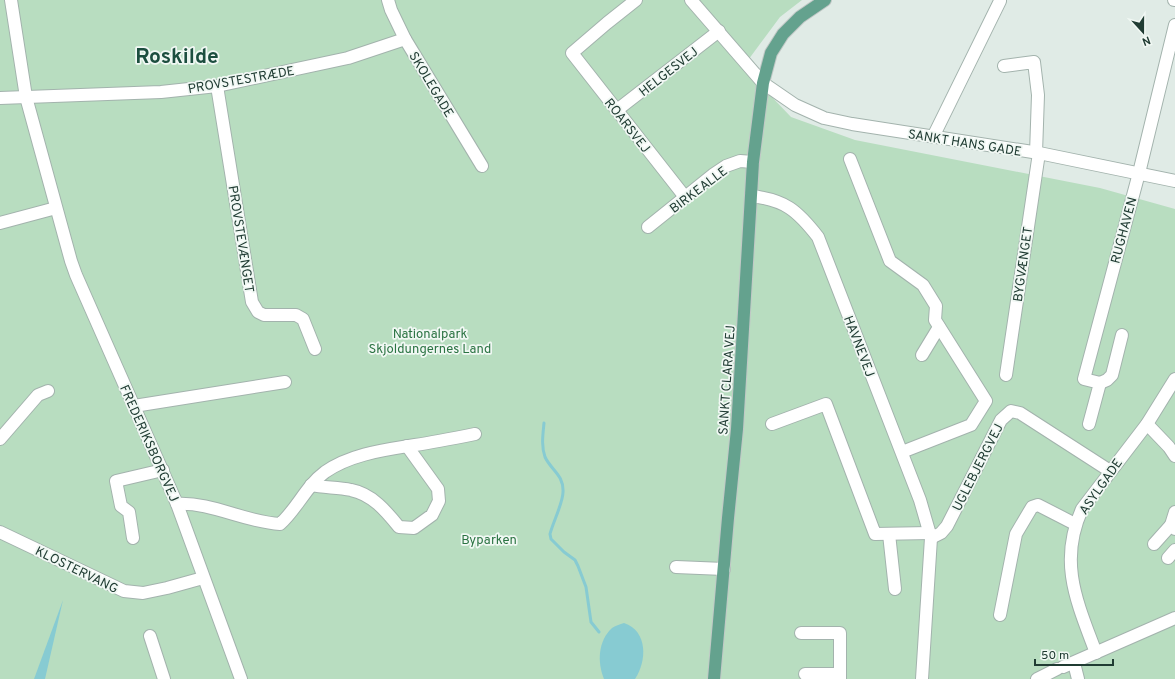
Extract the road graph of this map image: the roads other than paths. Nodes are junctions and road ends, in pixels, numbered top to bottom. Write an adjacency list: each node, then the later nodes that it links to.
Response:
1 (11, 0): 13 (street, FREDERIKSBORGVEJ)
2 (388, 0): 9 (street, SKOLEGADE)
3 (636, 0): 15 (street, ROARSVEJ)
4 (825, 0): 11 (main road, SANKT CLARA VEJ)
5 (1000, 1): 16 (street)
6 (698, 2): 8 (street, SANKT HANS GADE)
7 (1175, 25): 21 (street, RUGHAVEN)
8 (719, 31): 11 (street, SANKT HANS GADE); 15 (street, HELGESVEJ)
9 (405, 39): 12 (street, PROVSTESTRÆDE); 20 (street, SKOLEGADE)
10 (1004, 66): 17 (street, BYGVÆNGET)
11 (764, 83): 16 (street, SANKT HANS GADE); 19 (main road, SANKT CLARA VEJ)
12 (217, 86): 13 (street, PROVSTESTRÆDE); 30 (street, PROVSTEVÆNGET)
13 (26, 97): 14 (street, PROVSTESTRÆDE); 25 (street, FREDERIKSBORGVEJ)
14 (0, 98)
15 (617, 110): 24 (street, ROARSVEJ)
16 (933, 137): 17 (street, SANKT HANS GADE)
17 (1037, 153): 21 (street, SANKT HANS GADE); 32 (street, BYGVÆNGET)
18 (850, 159): 28 (street)
19 (754, 162): 23 (main road, SANKT CLARA VEJ); 24 (street, BIRKEALLE)
20 (482, 166)
21 (1138, 173): 22 (street, SANKT HANS GADE); 35 (street, RUGHAVEN)
22 (1175, 181)
23 (751, 196): 44 (street, HAVNEVEJ); 59 (main road, SANKT CLARA VEJ)
24 (685, 197): 27 (street, BIRKEALLE)
25 (56, 208): 26 (street); 37 (street, FREDERIKSBORGVEJ)
26 (0, 223)
27 (648, 227)
28 (939, 327): 31 (street); 44 (street)
29 (1122, 335): 35 (street)
30 (315, 349)
31 (922, 355)
32 (1006, 375)
33 (1175, 379): 40 (street, ASYLGADE)
34 (285, 382): 37 (street)
35 (1100, 383): 39 (street)
36 (48, 391): 42 (street)
37 (134, 406): 46 (street, FREDERIKSBORGVEJ)
38 (772, 424): 54 (street)
39 (1089, 424)
40 (1147, 424): 45 (street); 47 (street, ASYLGADE)
41 (475, 434): 43 (street)
42 (0, 439)
43 (407, 446): 48 (street); 48 (street)
44 (902, 452): 55 (street, HAVNEVEJ)
45 (1175, 456)
46 (163, 470): 49 (street, FREDERIKSBORGVEJ); 56 (street)
47 (1110, 471): 51 (street, ASYLGADE); 55 (street, UGLEBJERGVEJ)
48 (311, 485): 49 (street)
49 (177, 504): 60 (street, FREDERIKSBORGVEJ)
50 (1175, 512): 52 (street)
51 (1075, 524): 62 (street); 66 (street, ASYLGADE)
52 (1173, 527): 57 (street)
53 (0, 532): 60 (street, KLOSTERVANG)
54 (889, 534): 55 (street); 61 (street)
55 (930, 535): 73 (street, HAVNEVEJ)
56 (133, 538)
57 (1154, 544)
58 (676, 567): 59 (street)
59 (724, 569): 72 (main road, SANKT CLARA VEJ)
60 (204, 578): 71 (street, FREDERIKSBORGVEJ)
61 (895, 589)
62 (1000, 615)
63 (1175, 618): 66 (street)
64 (802, 634): 69 (street)
65 (150, 636): 70 (street)
66 (1096, 653): 67 (street)
67 (1065, 666): 74 (street); 75 (street)
68 (806, 674): 69 (street)
69 (840, 676)
70 (164, 679)
71 (242, 679)
72 (714, 679)
73 (922, 679)
74 (1037, 679)
75 (1078, 679)

